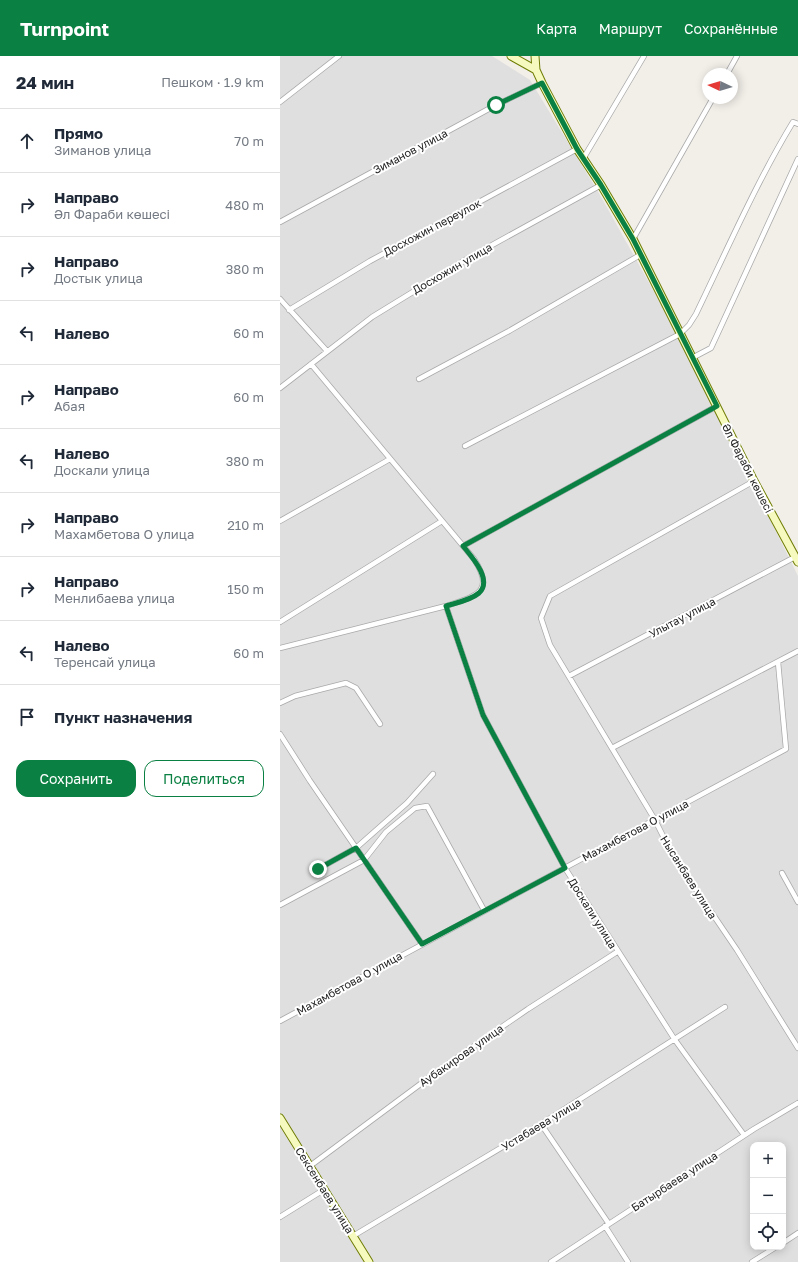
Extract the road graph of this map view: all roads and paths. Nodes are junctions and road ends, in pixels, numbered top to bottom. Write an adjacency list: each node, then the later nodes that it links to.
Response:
1 (339, 56): 9 (street)
2 (511, 56): 7 (street)
3 (535, 56): 7 (street, Әл Фараби көшесі)
4 (644, 56): 13 (street)
5 (737, 56): 6 (street)
6 (730, 68)
7 (536, 70): 8 (street, Әл Фараби көшесі)
8 (542, 83): 12 (street, Әл Фараби көшесі); 16 (street, Зиманов улица)
9 (280, 102)
10 (710, 104): 17 (street)
11 (798, 124): 21 (street)
12 (577, 149): 13 (street, Әл Фараби көшесі); 20 (street, Досхожин переулок)
13 (583, 159): 15 (street, Әл Фараби көшесі)
14 (798, 159): 23 (street)
15 (601, 185): 17 (street, Әл Фараби көшесі); 22 (street, Досхожин улица)
16 (280, 222)
17 (633, 239): 18 (street, Әл Фараби көшесі)
18 (640, 254): 21 (street, Әл Фараби көшесі); 25 (street)
19 (280, 300): 20 (street)
20 (289, 310): 22 (street)
21 (680, 334): 23 (street, Әл Фараби көшесі); 28 (street)
22 (327, 351): 24 (street, Досхожин улица)
23 (692, 358): 27 (street, Әл Фараби көшесі)
24 (311, 364): 26 (street, Досхожин улица); 29 (street)
25 (420, 379)
26 (280, 388)
27 (717, 406): 30 (street, Әл Фараби көшесі); 33 (street)
28 (465, 446)
29 (390, 458): 31 (street); 32 (street)
30 (754, 481): 34 (street, Әл Фараби көшесі); 40 (street, Нысанбаев улица)
31 (280, 521)
32 (442, 521): 33 (street); 36 (street)
33 (463, 546): 35 (street)
34 (796, 559): 40 (street, Улытау улица)
35 (446, 606): 37 (street); 49 (street, Доскали улица)
36 (280, 622)
37 (280, 648)
38 (798, 651): 39 (street)
39 (778, 662): 44 (street); 46 (street, Махамбетова О улица)
40 (569, 676): 44 (street, Нысанбаев улица)
41 (280, 703): 42 (street)
42 (380, 724)
43 (280, 734): 47 (street)
44 (612, 748): 46 (street, Нысанбаев улица)
45 (432, 774): 47 (street)
46 (655, 820): 49 (street, Махамбетова О улица); 60 (street, Нысанбаев улица)
47 (356, 848): 48 (street); 50 (street)
48 (364, 860): 53 (street); 54 (street); 55 (street)
49 (565, 868): 54 (street, Махамбетова О улица); 56 (street, Доскали улица)
50 (318, 869)
51 (782, 873): 52 (street)
52 (798, 902)
53 (280, 905)
54 (484, 910): 55 (street, Махамбетова О улица)
55 (422, 944): 58 (street, Махамбетова О улица)
56 (617, 952): 59 (street, Доскали улица); 65 (street, Аубакирова улица)
57 (725, 1007): 59 (street, Устабаева улица)
58 (280, 1021)
59 (675, 1040): 63 (street, Устабаева улица); 64 (street, Доскали улица)
60 (798, 1048)
61 (798, 1103): 64 (street, Батырбаева улица)
62 (280, 1118): 65 (street, Сексенбаев улица)
63 (542, 1124): 68 (street); 70 (street, Устабаева улица)
64 (744, 1135): 68 (street, Батырбаева улица)
65 (310, 1166): 66 (street, Сексенбаев улица)
66 (325, 1189): 67 (street); 70 (street, Сексенбаев улица)
67 (280, 1216)
68 (607, 1225): 74 (street, Батырбаева улица); 75 (street)
69 (798, 1233): 71 (street)
70 (353, 1236): 73 (street, Сексенбаев улица)
71 (786, 1241)
72 (771, 1250): 76 (street)
73 (369, 1262)
74 (551, 1262)
75 (628, 1262)
76 (752, 1262)

